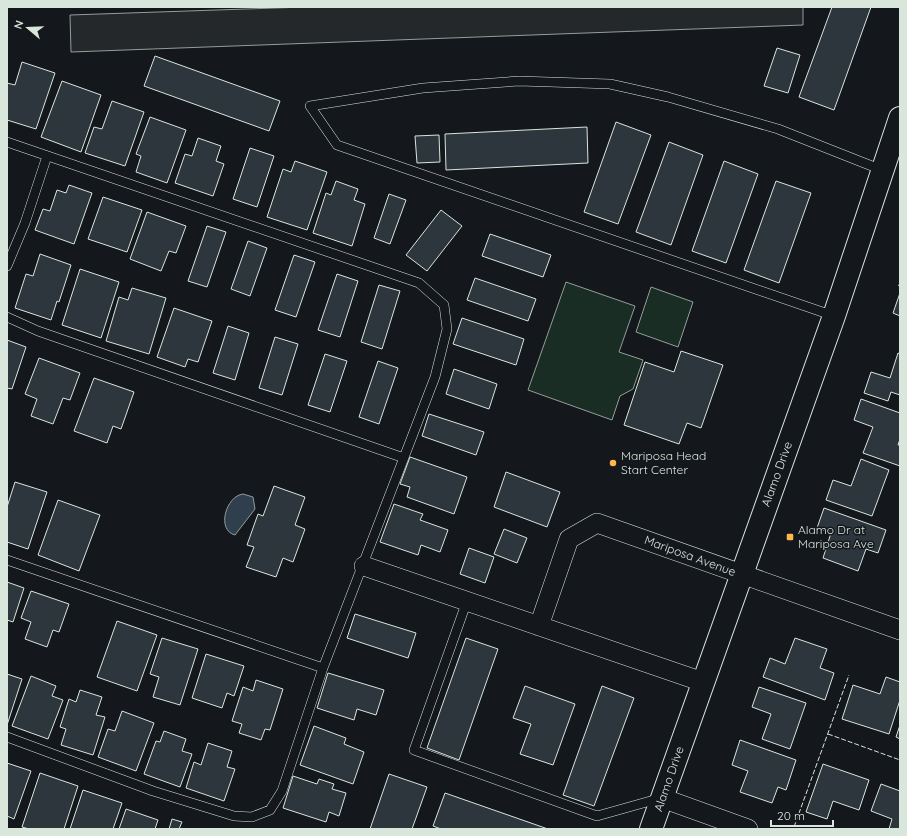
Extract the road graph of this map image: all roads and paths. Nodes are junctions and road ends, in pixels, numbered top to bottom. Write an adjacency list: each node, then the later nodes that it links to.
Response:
1 (900, 118): 4 (main road, Alamo Drive)
2 (7, 142): 3 (lane)
3 (47, 156): 5 (lane); 8 (lane)
4 (882, 170): 6 (main road, Alamo Drive); 6 (lane)
5 (7, 266)
6 (834, 316): 11 (main road, Alamo Drive)
7 (7, 317): 8 (lane)
8 (404, 458): 10 (lane)
9 (7, 560): 15 (lane)
10 (364, 566): 12 (street); 15 (lane)
11 (741, 575): 13 (street, Mariposa Avenue); 14 (street, Mariposa Avenue); 16 (main road, Alamo Drive)
12 (467, 601): 13 (street); 18 (lane)
13 (539, 626): 16 (street)
14 (900, 630)
15 (323, 668): 17 (lane)
16 (703, 682): 18 (main road, Alamo Drive)
17 (7, 738)
18 (662, 798): 19 (main road, Alamo Drive); 20 (street)
19 (651, 829)
20 (748, 829)

